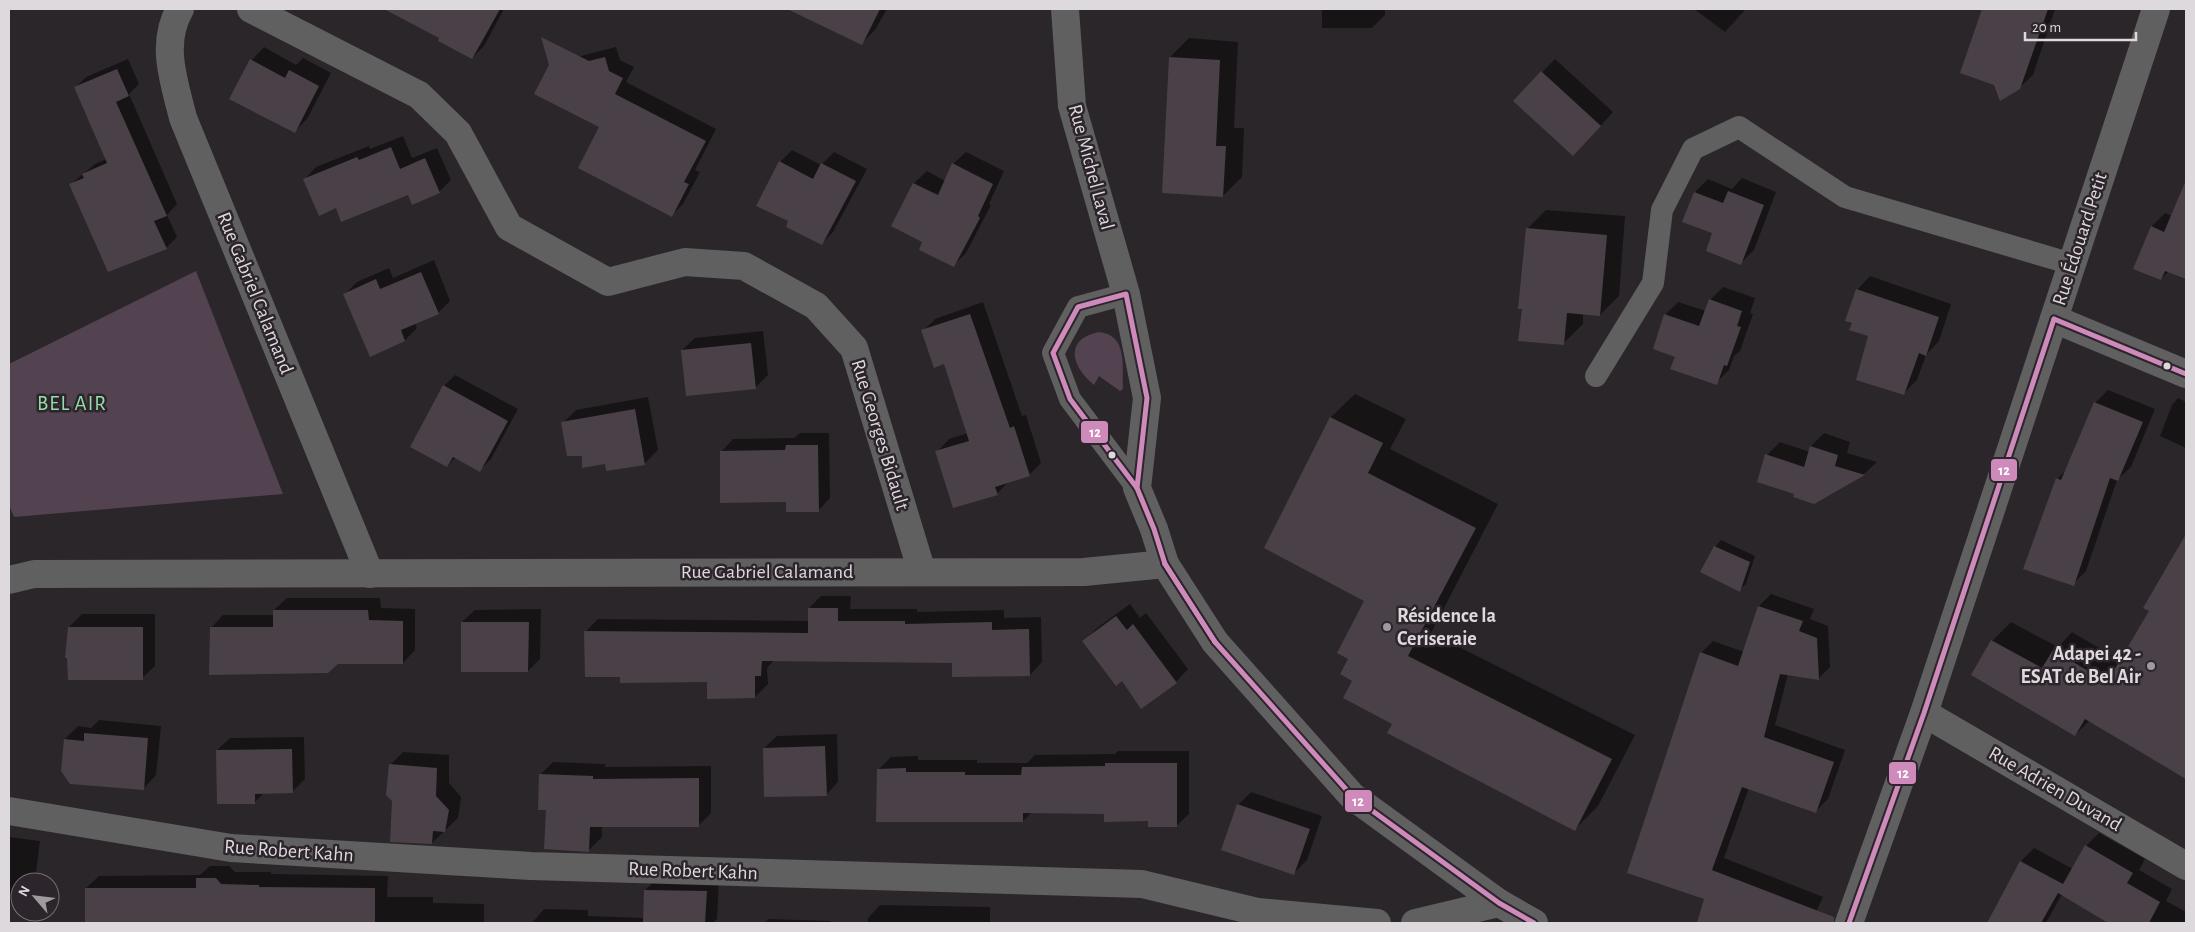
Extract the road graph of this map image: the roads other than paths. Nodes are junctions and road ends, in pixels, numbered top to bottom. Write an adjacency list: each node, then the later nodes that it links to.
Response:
1 (180, 9): 13 (street, Rue Gabriel Calamand)
2 (251, 9): 12 (street, Rue Georges Bidault)
3 (1065, 9): 6 (street, Rue Michel Laval)
4 (2156, 9): 5 (street, Rue Édouard Petit)
5 (2072, 264): 7 (street, Rue Édouard Petit); 9 (lane)
6 (1126, 294): 10 (street, Rue Michel Laval); 10 (lane, Rue Michel Laval)
7 (2054, 319): 8 (street); 15 (street, Rue Édouard Petit)
8 (2186, 374)
9 (1596, 376)
10 (1137, 488): 11 (street, Rue Michel Laval)
11 (1164, 564): 12 (street, Rue Gabriel Calamand); 18 (street, Rue Michel Laval)
12 (922, 572): 13 (street, Rue Gabriel Calamand)
13 (370, 574): 14 (street, Rue Gabriel Calamand)
14 (9, 580)
15 (1924, 713): 17 (street, Rue Adrien Duvand); 22 (street, Rue Édouard Petit)
16 (9, 811): 19 (street, Rue Robert Kahn)
17 (2186, 866)
18 (1500, 903): 20 (street); 21 (street, Rue Michel Laval)
19 (1377, 923)
20 (1415, 923)
21 (1534, 923)
22 (1849, 923)

